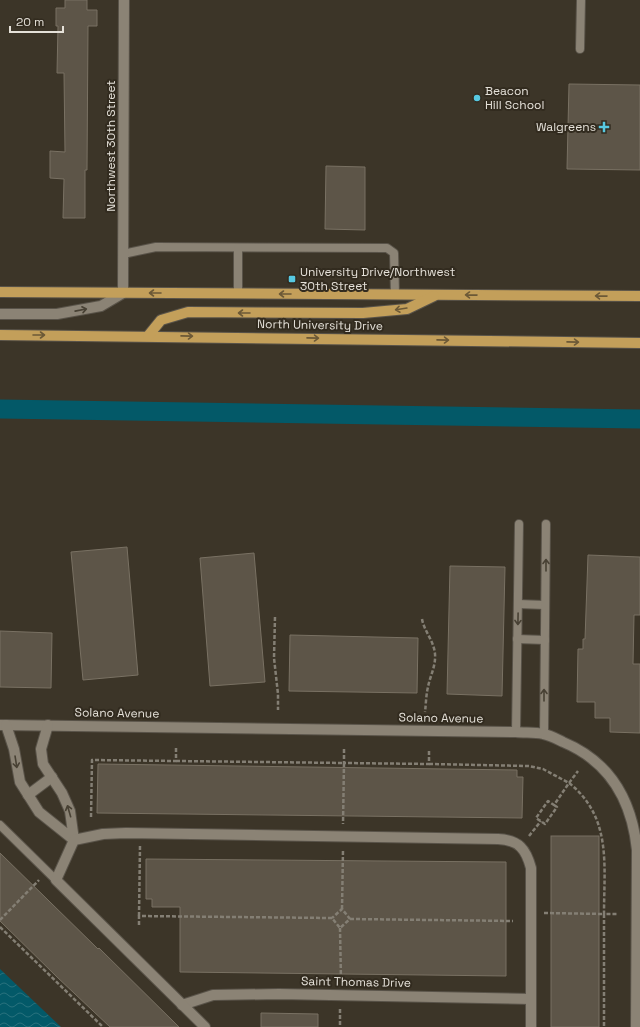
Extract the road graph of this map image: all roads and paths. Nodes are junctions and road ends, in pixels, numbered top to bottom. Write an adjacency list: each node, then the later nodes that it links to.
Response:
1 (124, 0): 5 (street, Northwest 30th Street)
2 (581, 0): 3 (lane)
3 (580, 48)
4 (238, 248): 5 (lane); 8 (lane); 9 (lane)
5 (123, 254): 7 (street, Northwest 30th Street)
6 (0, 292): 7 (main road)
7 (123, 293): 8 (main road, one-way to 7); 12 (street, one-way to 7)
8 (238, 293): 9 (main road, one-way to 8)
9 (395, 294): 10 (main road)
10 (437, 295): 11 (main road, one-way to 10); 14 (main road, one-way to 14)
11 (640, 296)
12 (0, 314)
13 (0, 335): 14 (main road, North University Drive, one-way to 14)
14 (148, 336): 15 (main road, North University Drive, one-way to 15)
15 (640, 343)
16 (519, 524): 18 (lane)
17 (546, 524): 19 (lane, one-way to 17)
18 (518, 604): 19 (lane); 22 (lane, one-way to 22)
19 (545, 605): 23 (lane)
20 (276, 617): 24 (path)
21 (422, 619): 25 (path)
22 (517, 639): 23 (lane); 28 (lane)
23 (545, 640): 29 (lane, one-way to 23)
24 (278, 710)
25 (425, 712)
26 (3, 725): 27 (street, Solano Avenue); 39 (street, one-way to 39)
27 (48, 725): 28 (street, Solano Avenue); 37 (street)
28 (516, 732): 29 (street, Solano Avenue)
29 (544, 734): 72 (street, Solano Avenue)
30 (176, 746): 33 (path)
31 (344, 749): 34 (path)
32 (429, 749): 35 (path)
33 (176, 761): 34 (path); 41 (path)
34 (344, 763): 35 (path); 44 (path)
35 (429, 764): 38 (path)
36 (578, 771): 38 (path)
37 (52, 777): 39 (street); 46 (street, one-way to 37)
38 (569, 783): 40 (path); 53 (path)
39 (28, 795): 46 (street)
40 (554, 805): 42 (path); 42 (path)
41 (91, 817)
42 (541, 821): 45 (path)
43 (0, 825): 50 (lane)
44 (343, 827)
45 (526, 839)
46 (74, 840): 50 (street); 64 (street)
47 (140, 845): 55 (path)
48 (343, 848): 51 (path)
49 (41, 878): 58 (path)
50 (56, 880): 66 (street)
51 (342, 909): 56 (path); 57 (path)
52 (539, 913): 53 (path)
53 (604, 914): 54 (path); 71 (path)
54 (618, 914)
55 (140, 916): 56 (path); 60 (path)
56 (332, 918): 62 (path)
57 (350, 919): 59 (path); 62 (path)
58 (0, 920)
59 (513, 921)
60 (139, 925)
61 (0, 927): 67 (path)
62 (340, 928): 63 (path)
63 (340, 982)
64 (531, 999): 66 (street, Saint Thomas Drive); 70 (street)
65 (340, 1003): 69 (path)
66 (182, 1005): 68 (street)
67 (103, 1027)
68 (206, 1027)
69 (340, 1027)
70 (531, 1027)
71 (604, 1027)
72 (636, 1027)

